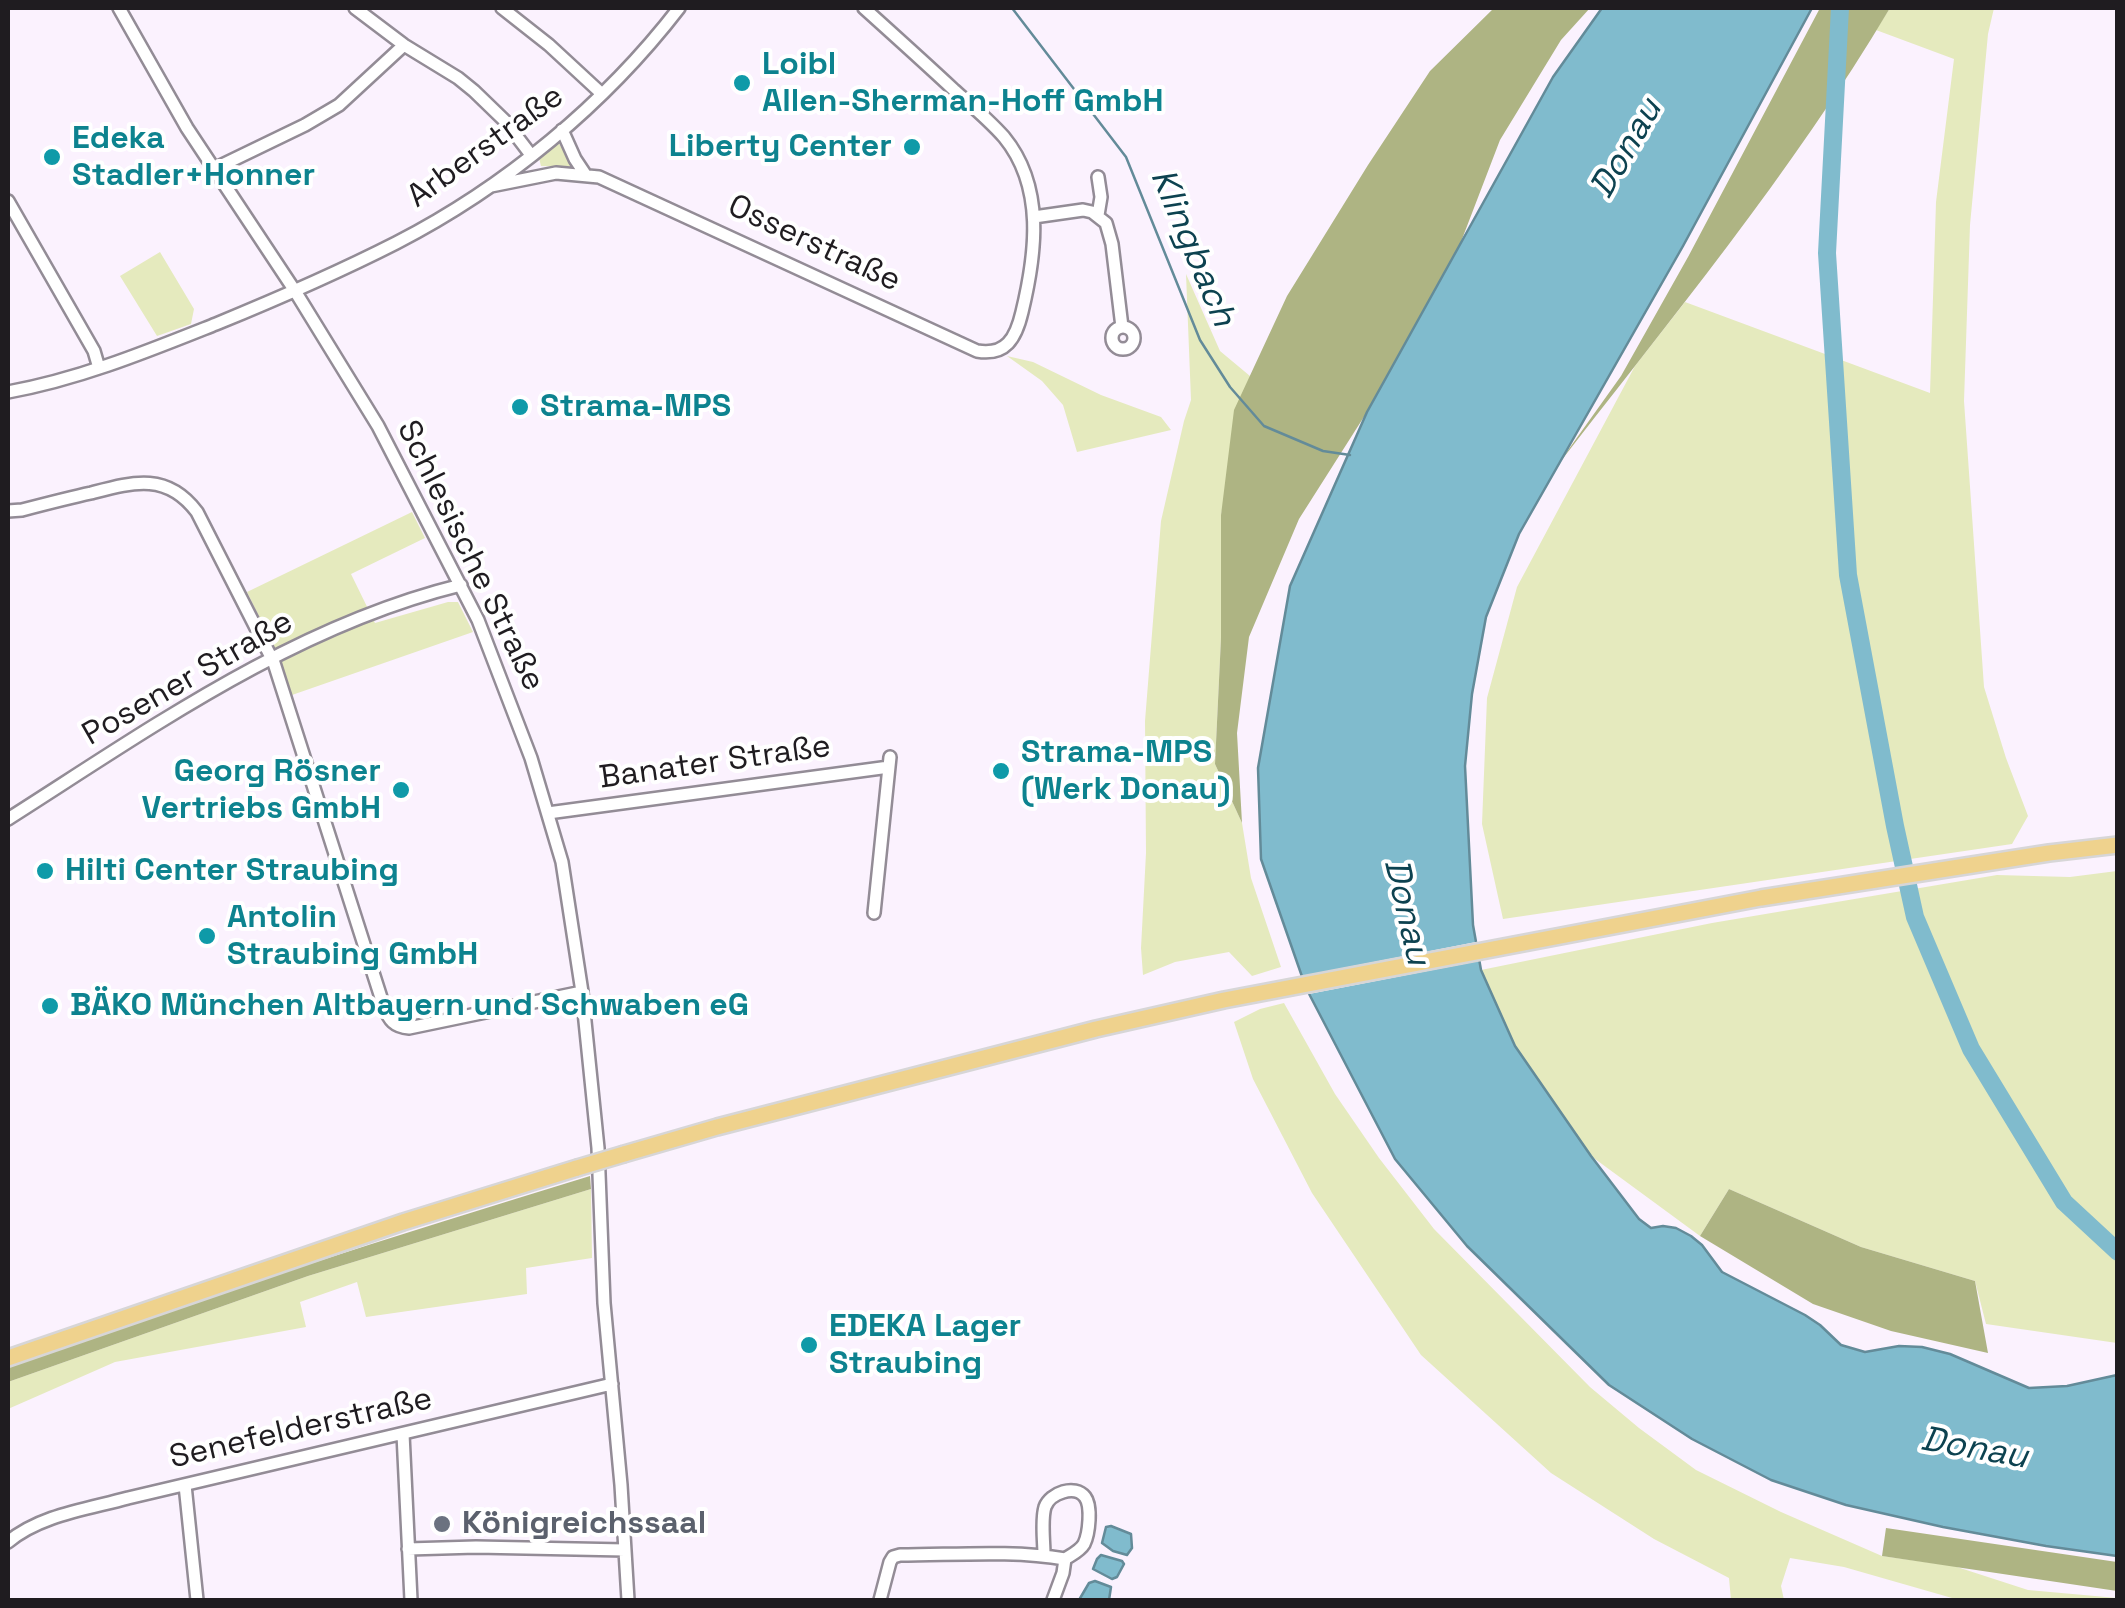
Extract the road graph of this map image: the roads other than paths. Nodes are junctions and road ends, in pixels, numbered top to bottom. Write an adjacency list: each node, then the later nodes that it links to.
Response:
1 (119, 8): 10 (street, Schlesische Straße)
2 (356, 8): 6 (street)
3 (502, 8): 7 (street)
4 (680, 8): 7 (street, Arberstraße)
5 (864, 8): 16 (street)
6 (404, 45): 9 (street); 10 (street)
7 (602, 94): 8 (street, Arberstraße)
8 (562, 130): 9 (street, Arberstraße); 11 (street)
9 (531, 155): 13 (street, Arberstraße)
10 (214, 169): 17 (street, Schlesische Straße)
11 (585, 174): 13 (street, Osserstraße); 16 (street, Osserstraße)
12 (1098, 177): 15 (street)
13 (490, 186): 17 (street, Arberstraße)
14 (8, 201): 19 (street)
15 (1098, 215): 16 (street); 18 (street)
16 (1034, 217)
17 (295, 291): 19 (street, Arberstraße); 22 (street, Schlesische Straße)
18 (1122, 326)
19 (99, 368): 20 (street, Arberstraße)
20 (8, 392)
21 (8, 511): 23 (street)
22 (461, 585): 23 (street, Posener Straße); 24 (street, Schlesische Straße)
23 (272, 657): 25 (street, Posener Straße); 28 (street)
24 (548, 812): 27 (street, Banater Straße); 28 (street, Schlesische Straße)
25 (8, 819)
26 (2118, 845): 29 (highway, bridge)
27 (874, 913)
28 (582, 992): 30 (street, Schlesische Straße)
29 (10, 1356)
30 (612, 1384): 31 (street, Senefelderstraße); 35 (street, Schlesische Straße)
31 (402, 1434): 32 (street, Senefelderstraße); 34 (street)
32 (185, 1485): 33 (street, Senefelderstraße); 38 (street)
33 (8, 1542)
34 (408, 1549): 35 (street); 39 (street)
35 (625, 1550): 40 (street, Schlesische Straße)
36 (1044, 1555): 37 (street); 37 (street); 41 (street)
37 (1065, 1559): 42 (street)
38 (197, 1600)
39 (410, 1600)
40 (628, 1600)
41 (880, 1600)
42 (1053, 1600)

